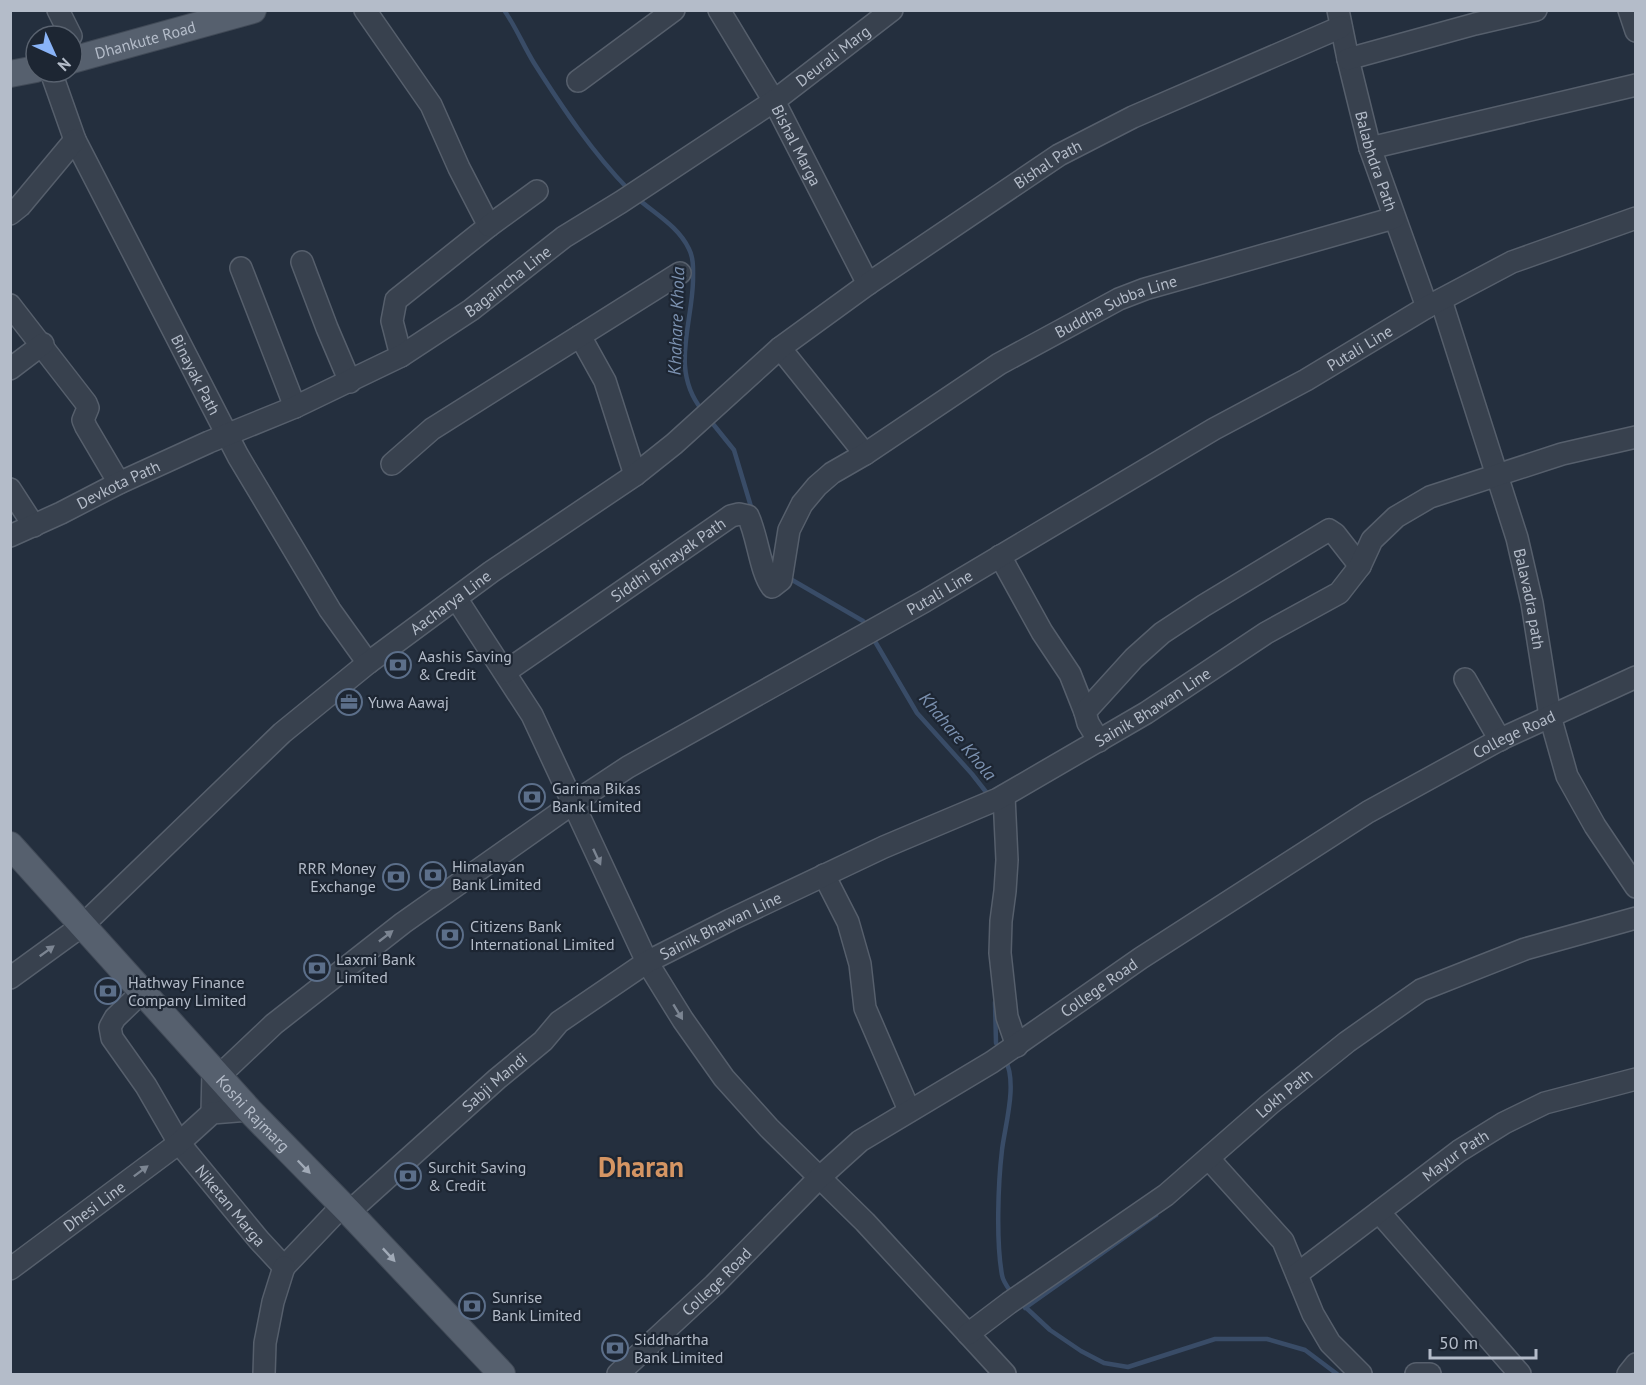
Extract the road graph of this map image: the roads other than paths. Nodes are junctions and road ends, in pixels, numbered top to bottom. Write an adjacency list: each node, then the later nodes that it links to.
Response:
1 (58, 10): 10 (street)
2 (253, 10): 12 (main road, Dhankute Road)
3 (364, 10): 24 (street)
4 (674, 10): 14 (street)
5 (719, 10): 17 (street, Bishal Marga)
6 (892, 10): 17 (street, Deurali Marg)
7 (1536, 10): 13 (street)
8 (1629, 10): 11 (street)
9 (1340, 19): 13 (street, Balabhdra Path); 28 (street, Bishal Path)
10 (64, 24)
11 (1635, 31)
12 (84, 46)
13 (1348, 59): 19 (street, Balabhdra Path)
14 (578, 81)
15 (55, 84): 18 (street, Binayak Path)
16 (1635, 85): 19 (street)
17 (774, 101): 28 (street, Bishal Marga); 34 (street, Bagaincha Line)
18 (75, 140): 21 (street); 38 (street, Binayak Path)
19 (1370, 148): 22 (street, Balabhdra Path)
20 (537, 191): 24 (street)
21 (10, 213)
22 (1395, 218): 30 (street, Balabhdra Path); 40 (street, Buddha Subba Line)
23 (1635, 218): 30 (street, Putali Line)
24 (489, 226): 34 (street)
25 (302, 262): 36 (street)
26 (241, 268): 37 (street)
27 (681, 273): 31 (street)
28 (868, 284): 33 (street, Bishal Path)
29 (10, 304): 32 (street)
30 (1434, 304): 42 (street, Balavadra path); 48 (street, Putali Line)
31 (580, 336): 41 (street); 43 (street)
32 (43, 344): 35 (street); 44 (street)
33 (780, 348): 40 (street); 43 (street, Aacharya Line)
34 (401, 356): 36 (street, Bagaincha Line)
35 (10, 369)
36 (350, 382): 37 (street, Bagaincha Line)
37 (295, 407): 38 (street, Bagaincha Line)
38 (228, 436): 44 (street, Devkota Path); 51 (street, Binayak Path)
39 (1635, 437): 42 (street, Sainik Bhawan Line)
40 (865, 454): 52 (street, Siddhi Binayak Path)
41 (393, 464)
42 (1497, 474): 49 (street, Sainik Bhawan Line); 56 (street, Balavadra path)
43 (635, 475): 50 (street, Aacharya Line)
44 (119, 483): 46 (street, Devkota Path)
45 (10, 489): 46 (street)
46 (34, 526): 47 (street, Devkota Path)
47 (10, 536)
48 (1000, 556): 55 (street); 60 (street, Putali Line)
49 (1360, 566): 55 (street); 58 (street, Sainik Bhawan Line)
50 (456, 598): 51 (street, Aacharya Line); 52 (street)
51 (368, 663): 65 (street, Aacharya Line)
52 (505, 672): 60 (street)
53 (1635, 677): 56 (street, College Road)
54 (1465, 679): 57 (street)
55 (1085, 712): 58 (street)
56 (1550, 716): 57 (street, College Road); 63 (street, Balavadra path)
57 (1500, 740): 69 (street, College Road)
58 (1099, 741): 59 (street, Sainik Bhawan Line)
59 (995, 801): 62 (street, Sainik Bhawan Line); 69 (street)
60 (572, 804): 66 (street, one-way to 66); 70 (street, Putali Line, one-way to 60)
61 (10, 845): 65 (main road, Koshi Rajmarg)
62 (824, 875): 66 (street, Sainik Bhawan Line); 73 (street)
63 (1635, 887)
64 (1635, 918): 76 (street, Lokh Path)
65 (83, 925): 67 (street, Aacharya Line, one-way to 65); 68 (main road, Koshi Rajmarg)
66 (647, 962): 77 (street, one-way to 77); 78 (street, Sabji Mandi)
67 (10, 978)
68 (143, 991): 70 (main road, Koshi Rajmarg); 75 (street, Niketan Marga)
69 (1015, 1047): 73 (street, College Road)
70 (215, 1074): 72 (main road, Koshi Rajmarg); 74 (street)
71 (1635, 1079): 79 (street, Mayur Path)
72 (249, 1110): 74 (street); 78 (main road, Koshi Rajmarg, one-way to 78)
73 (909, 1110): 77 (street, College Road)
74 (212, 1113): 75 (street, Dhesi Line)
75 (179, 1143): 80 (street, Niketan Marga); 81 (street, Dhesi Line, one-way to 75)
76 (1209, 1159): 82 (street); 83 (street, Lokh Path)
77 (819, 1178): 83 (street); 87 (street, College Road)
78 (346, 1209): 80 (street, Sabji Mandi); 86 (main road, Koshi Rajmarg, one-way to 86)
79 (1379, 1212): 82 (street, Mayur Path); 92 (street)
80 (284, 1267): 85 (street)
81 (10, 1269)
82 (1298, 1274): 89 (street)
83 (968, 1334): 88 (street)
84 (1635, 1364): 93 (street)
85 (264, 1374)
86 (502, 1374)
87 (618, 1374)
88 (1005, 1374)
89 (1362, 1374)
90 (1416, 1374): 91 (street)
91 (1430, 1374)
92 (1520, 1374)
93 (1628, 1374)

